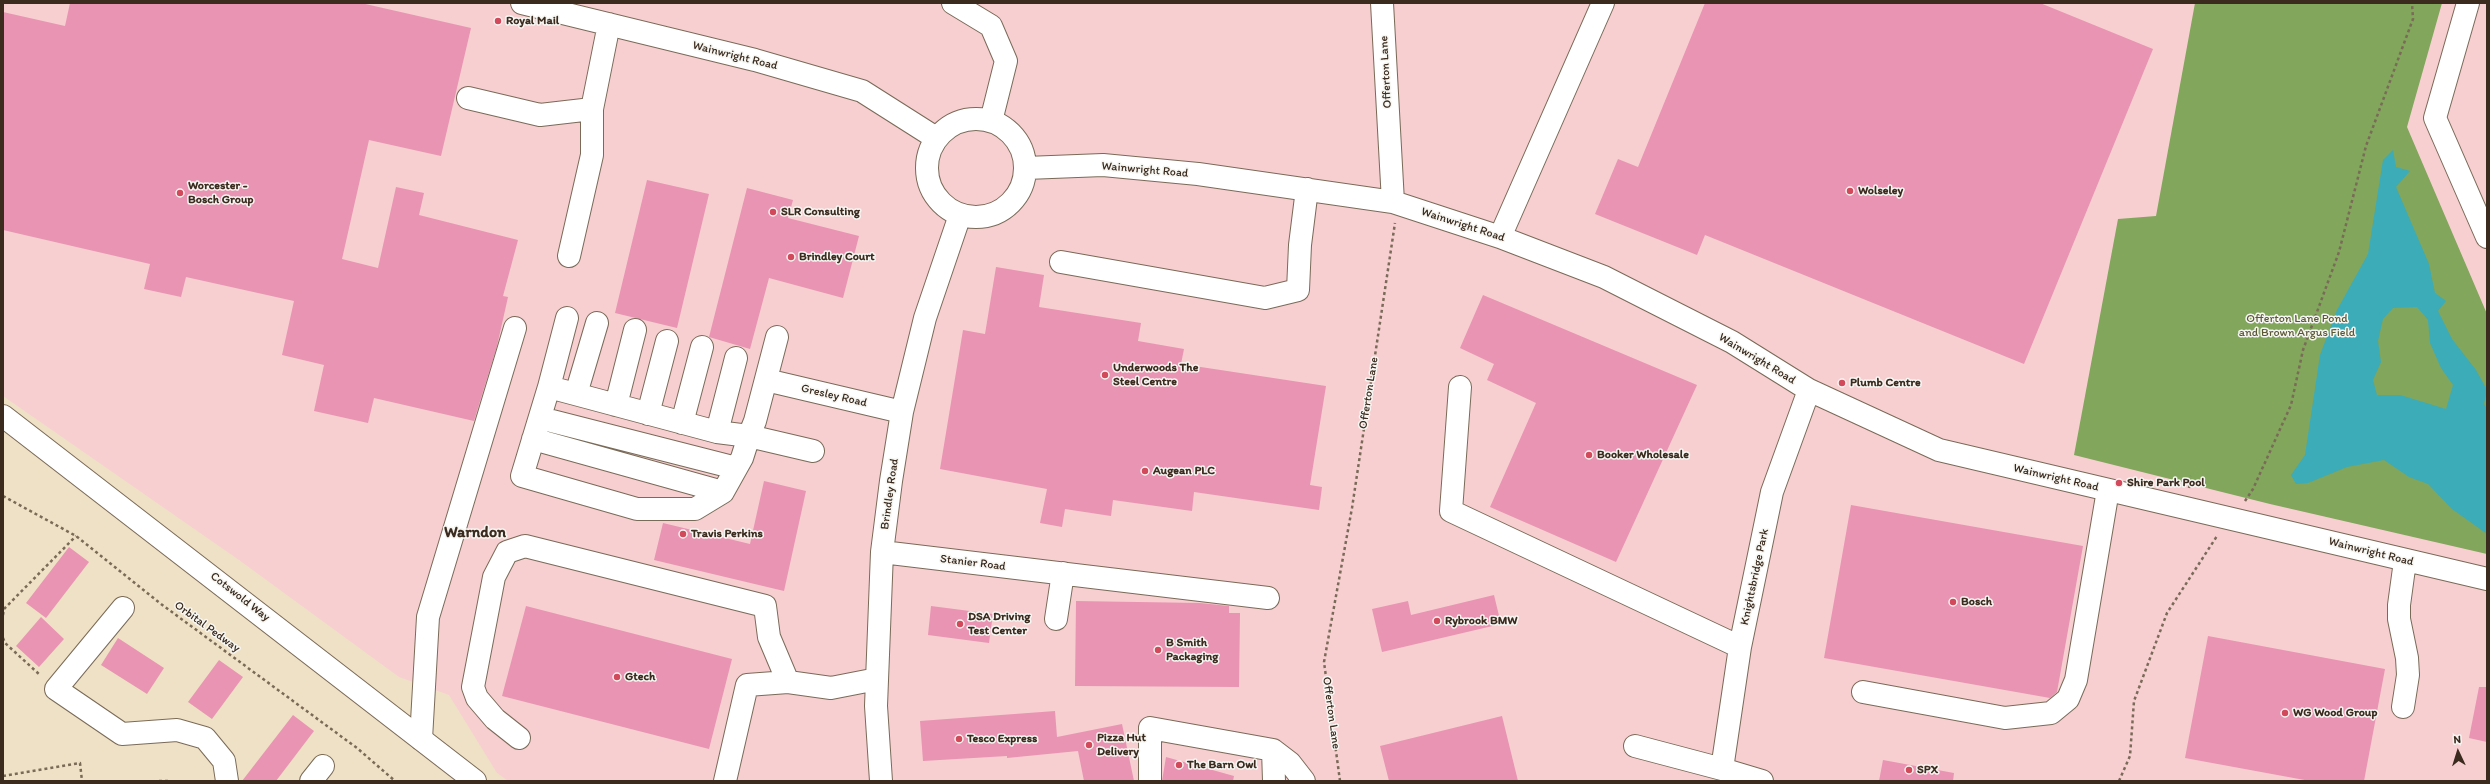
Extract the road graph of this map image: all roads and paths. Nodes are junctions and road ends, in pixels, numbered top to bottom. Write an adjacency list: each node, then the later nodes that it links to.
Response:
1 (522, 3): 7 (street, Wainwright Road)
2 (953, 3): 10 (street)
3 (1382, 3): 14 (street, Offerton Lane)
4 (1603, 3): 16 (street)
5 (2412, 3): 47 (path)
6 (2468, 3): 17 (street)
7 (609, 24): 9 (street); 11 (street, Wainwright Road)
8 (468, 98): 9 (street)
9 (592, 109): 18 (street)
10 (991, 120): 11 (street); 12 (street)
11 (936, 138): 15 (street)
12 (1026, 168): 13 (street, Wainwright Road); 15 (street)
13 (1307, 189): 14 (street, Wainwright Road); 19 (street)
14 (1393, 202): 16 (street, Wainwright Road); 82 (path, Offerton Lane)
15 (960, 215): 34 (street, Brindley Road)
16 (1500, 237): 31 (street, Wainwright Road)
17 (2487, 237)
18 (570, 256)
19 (1062, 262)
20 (567, 318): 29 (street)
21 (597, 323): 32 (street)
22 (515, 328): 66 (street)
23 (635, 330): 33 (street)
24 (777, 337): 28 (street)
25 (667, 340): 35 (street)
26 (702, 347): 38 (street)
27 (736, 358): 40 (street)
28 (766, 380): 34 (street, Gresley Road); 39 (street)
29 (549, 387): 32 (street); 37 (street)
30 (1460, 387): 59 (street)
31 (1809, 390): 44 (street, Wainwright Road); 59 (street, Knightsbridge Park)
32 (576, 394): 33 (street)
33 (616, 405): 35 (street)
34 (902, 412): 49 (street, Brindley Road)
35 (648, 414): 38 (street)
36 (3, 416): 66 (street, Cotswold Way)
37 (540, 418): 41 (street); 43 (street)
38 (682, 423): 40 (street)
39 (752, 428): 40 (street); 42 (street); 43 (street)
40 (717, 432)
41 (533, 439): 45 (street); 45 (street)
42 (813, 451)
43 (736, 468): 45 (street)
44 (2108, 490): 47 (street, Wainwright Road); 63 (street)
45 (723, 492)
46 (3, 496): 48 (path, Orbital Pedway)
47 (2232, 519): 50 (street, Wainwright Road); 84 (path)
48 (76, 536): 55 (path); 75 (path, Orbital Pedway)
49 (882, 552): 51 (street, Stanier Road); 60 (street, Brindley Road)
50 (2405, 561): 52 (street, Wainwright Road); 64 (street)
51 (1063, 573): 53 (street, Stanier Road); 56 (street)
52 (2487, 579)
53 (1268, 598)
54 (123, 608): 62 (street)
55 (3, 615)
56 (1056, 619)
57 (3, 638): 58 (path)
58 (4, 644): 62 (path)
59 (1740, 647): 69 (street, Knightsbridge Park)
60 (877, 679): 61 (street); 78 (street, Brindley Road)
61 (788, 682): 65 (street); 77 (street)
62 (56, 689): 74 (street)
63 (1863, 692)
64 (2403, 707)
65 (519, 738)
66 (421, 739): 76 (street, Cotswold Way)
67 (1635, 746): 69 (street)
68 (1273, 750): 79 (street); 80 (street); 81 (street)
69 (1722, 769): 83 (street)
70 (3, 776): 71 (path)
71 (82, 781)
72 (159, 781): 73 (path)
73 (168, 781)
74 (227, 781)
75 (395, 781)
76 (475, 781)
77 (725, 781)
78 (881, 781)
79 (1150, 781)
80 (1274, 781)
81 (1304, 781)
82 (1340, 781)
83 (1762, 781)
84 (2119, 781)

